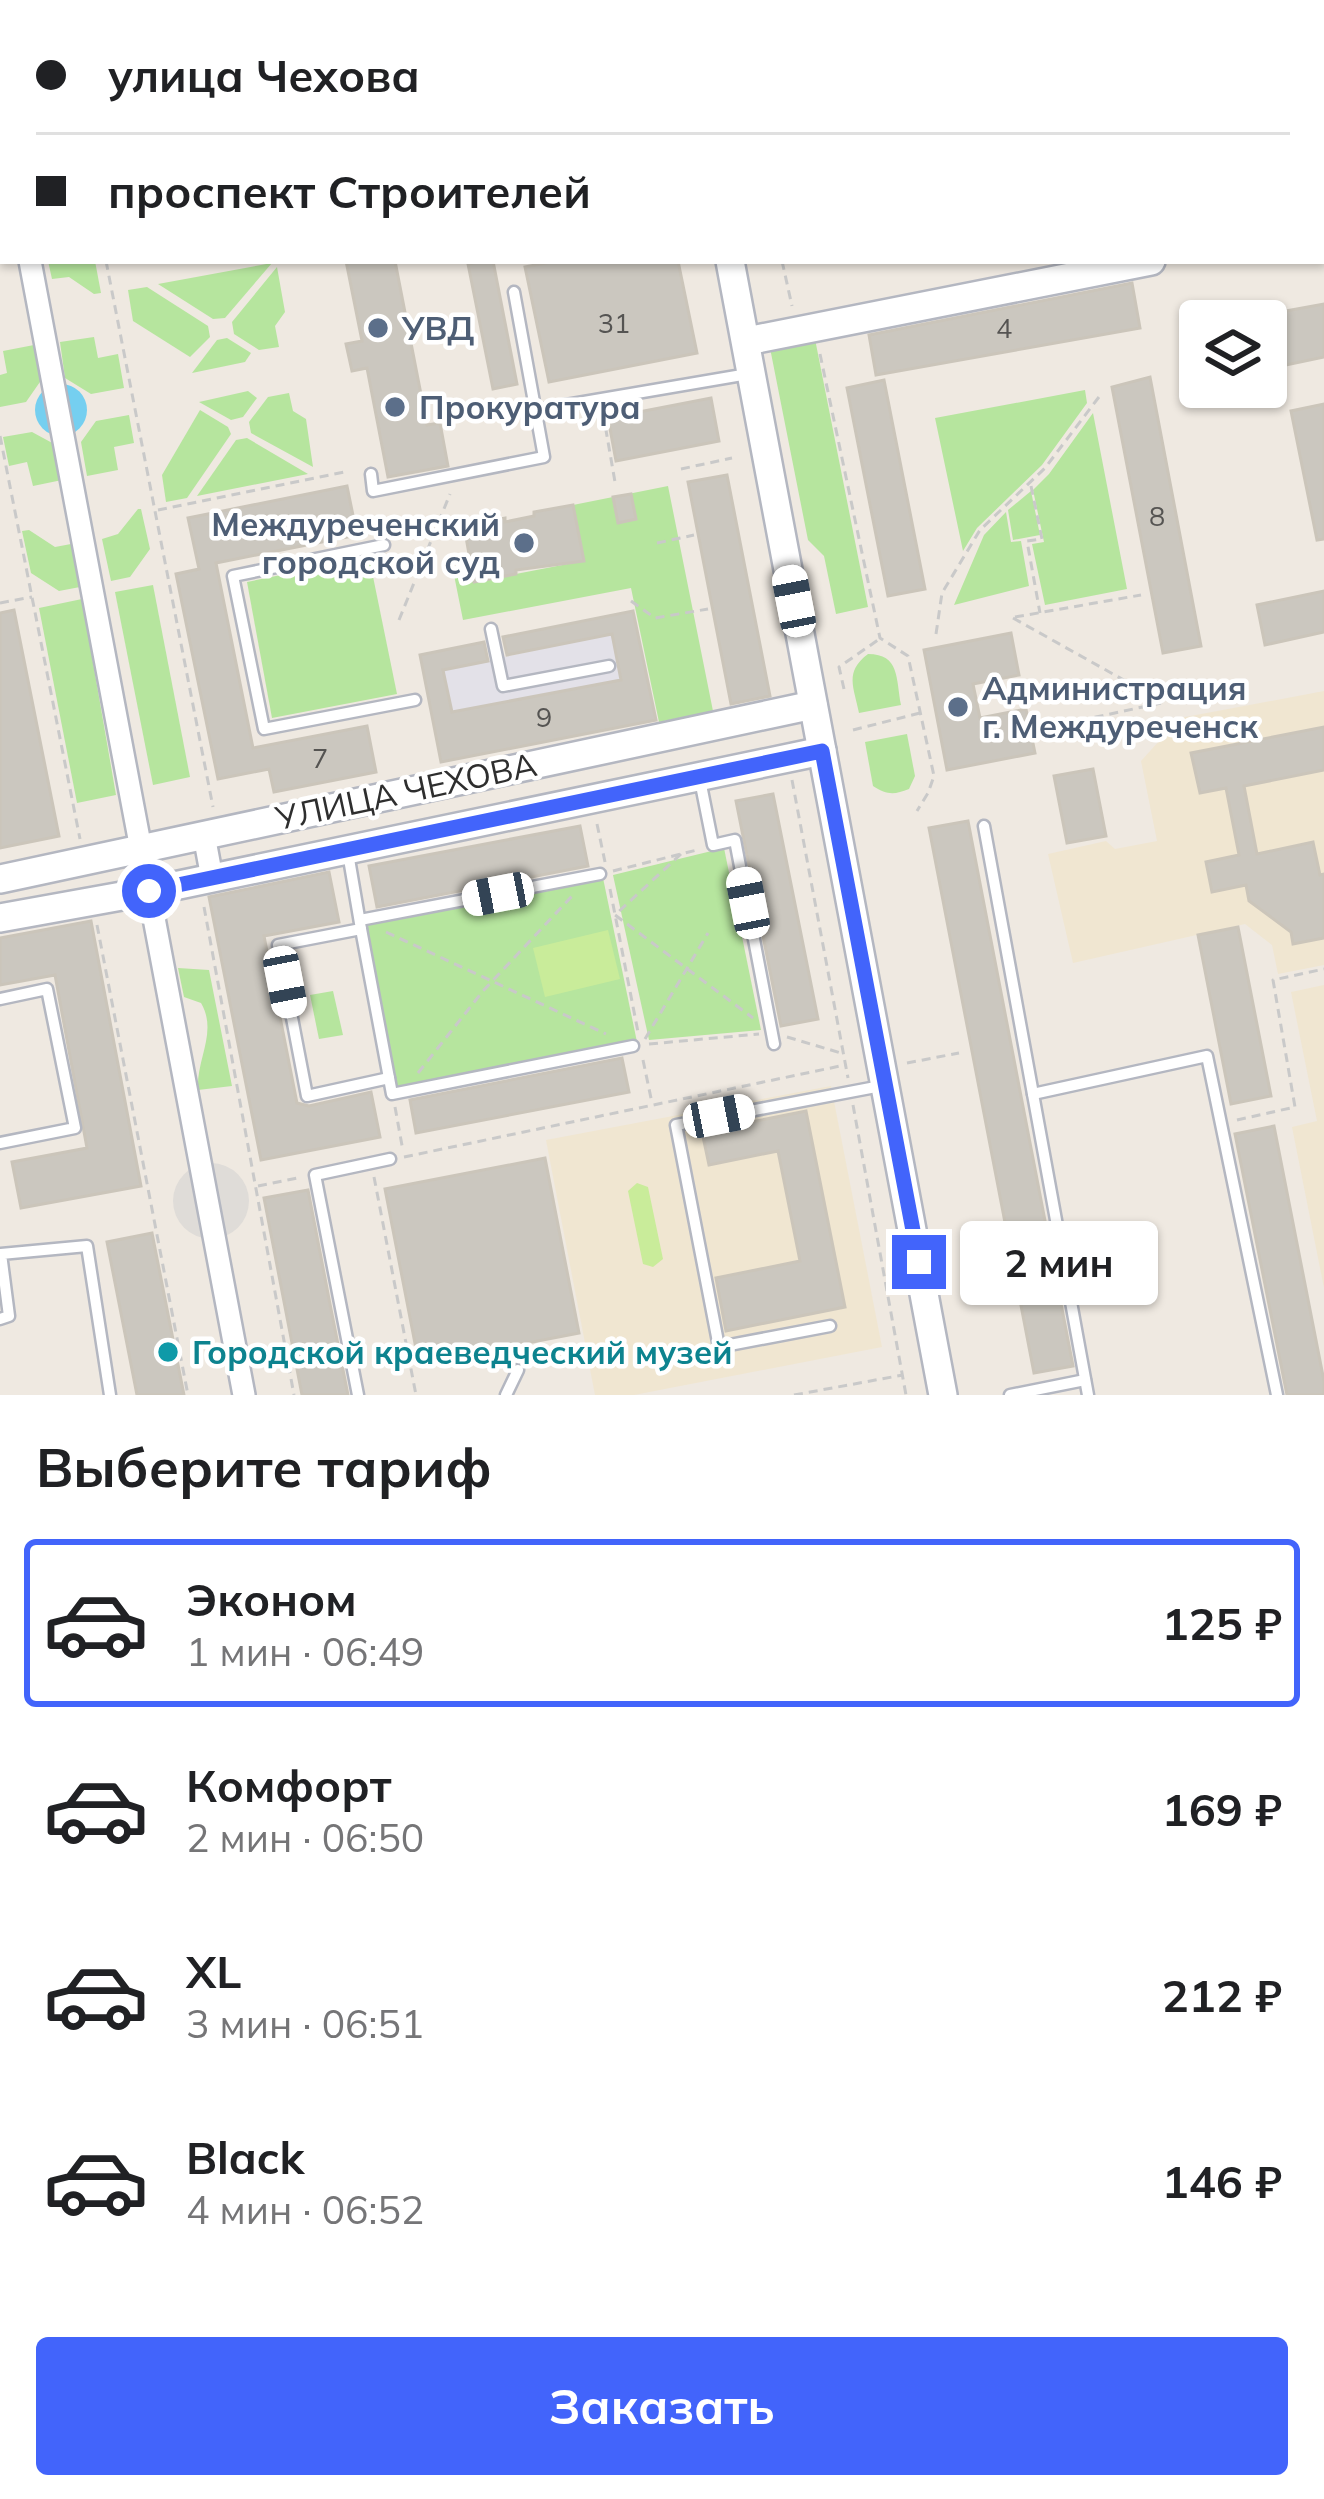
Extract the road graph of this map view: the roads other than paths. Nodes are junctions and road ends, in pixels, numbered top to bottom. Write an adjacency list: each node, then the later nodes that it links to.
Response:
1 (31, 264): 18 (street)
2 (731, 264): 5 (street)
3 (1136, 264): 5 (street)
4 (514, 292): 7 (lane)
5 (747, 341): 6 (street)
6 (752, 374): 7 (lane); 13 (street)
7 (537, 410): 8 (lane)
8 (371, 474)
9 (384, 545): 12 (lane)
10 (491, 629): 11 (lane)
11 (609, 665)
12 (415, 700)
13 (813, 705): 14 (street); 17 (street, УЛИЦА ЧЕХОВА)
14 (822, 751): 15 (street, УЛИЦА ЧЕХОВА); 32 (street)
15 (699, 776): 19 (street, УЛИЦА ЧЕХОВА); 29 (lane)
16 (984, 826): 33 (lane)
17 (210, 827): 18 (street, УЛИЦА ЧЕХОВА); 23 (street)
18 (141, 848): 20 (street, УЛИЦА ЧЕХОВА); 24 (street)
19 (347, 850): 23 (street, УЛИЦА ЧЕХОВА); 27 (lane)
20 (88, 860): 22 (street, УЛИЦА ЧЕХОВА); 25 (street)
21 (599, 874): 27 (lane)
22 (0, 879)
23 (205, 880): 24 (street, УЛИЦА ЧЕХОВА)
24 (149, 891): 25 (street, УЛИЦА ЧЕХОВА); 41 (street)
25 (96, 900): 26 (street, УЛИЦА ЧЕХОВА)
26 (0, 917)
27 (360, 925): 31 (lane); 31 (lane)
28 (0, 999): 34 (lane)
29 (773, 1038)
30 (637, 1046): 31 (lane)
31 (389, 1078)
32 (886, 1085): 37 (lane); 44 (street)
33 (1033, 1094): 39 (lane); 47 (lane)
34 (0, 1143)
35 (390, 1159): 42 (lane)
36 (0, 1319): 40 (lane)
37 (830, 1326)
38 (518, 1370): 43 (lane)
39 (1085, 1380): 45 (lane); 46 (lane)
40 (110, 1395)
41 (244, 1395)
42 (358, 1395)
43 (506, 1395)
44 (943, 1395)
45 (1010, 1395)
46 (1088, 1395)
47 (1277, 1395)

